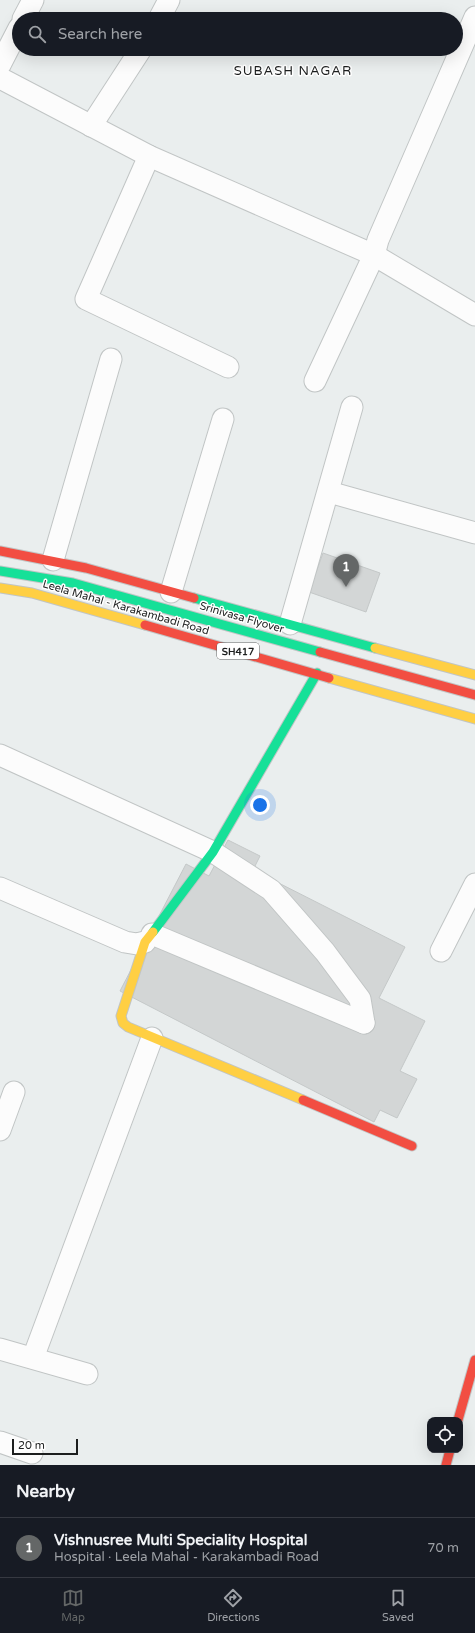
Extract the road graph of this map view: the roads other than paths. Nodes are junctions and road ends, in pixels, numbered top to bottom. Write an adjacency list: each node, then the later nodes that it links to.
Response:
1 (33, 0): 3 (street)
2 (169, 0): 4 (street)
3 (27, 12)
4 (163, 12)
5 (475, 17): 7 (street)
6 (12, 42): 10 (street)
7 (463, 45)
8 (136, 56): 12 (street)
9 (458, 56): 14 (street)
10 (0, 65)
11 (0, 78): 12 (street)
12 (91, 126): 13 (street)
13 (149, 156): 14 (street); 17 (street)
14 (374, 255): 15 (street); 18 (street)
15 (475, 314)
16 (112, 359): 24 (street)
17 (228, 367)
18 (314, 381)
19 (352, 408): 21 (street)
20 (223, 419): 27 (street)
21 (329, 492): 22 (street); 28 (street)
22 (475, 533)
23 (0, 551): 24 (main road)
24 (53, 560): 27 (main road)
25 (0, 571): 31 (main road, Srinivasa Flyover)
26 (0, 588): 29 (main road, Leela Mahal - Karakambadi Road / SH417)
27 (171, 592): 28 (main road)
28 (290, 624): 30 (main road)
29 (317, 673): 32 (main road, Leela Mahal - Karakambadi Road / SH417); 34 (main road)
30 (475, 675)
31 (475, 695)
32 (475, 719)
33 (0, 755): 34 (street)
34 (213, 852): 37 (main road); 37 (street)
35 (475, 884): 38 (street)
36 (0, 888): 37 (street)
37 (149, 938): 39 (main road)
38 (441, 951)
39 (152, 1038): 42 (main road); 44 (street)
40 (14, 1092): 41 (street)
41 (0, 1130)
42 (412, 1146)
43 (0, 1348): 44 (street)
44 (33, 1358): 46 (street)
45 (475, 1360): 47 (main road)
46 (87, 1374)
47 (459, 1417)
48 (0, 1442): 49 (street)
49 (32, 1453)
50 (449, 1453): 51 (main road)
51 (446, 1465)

